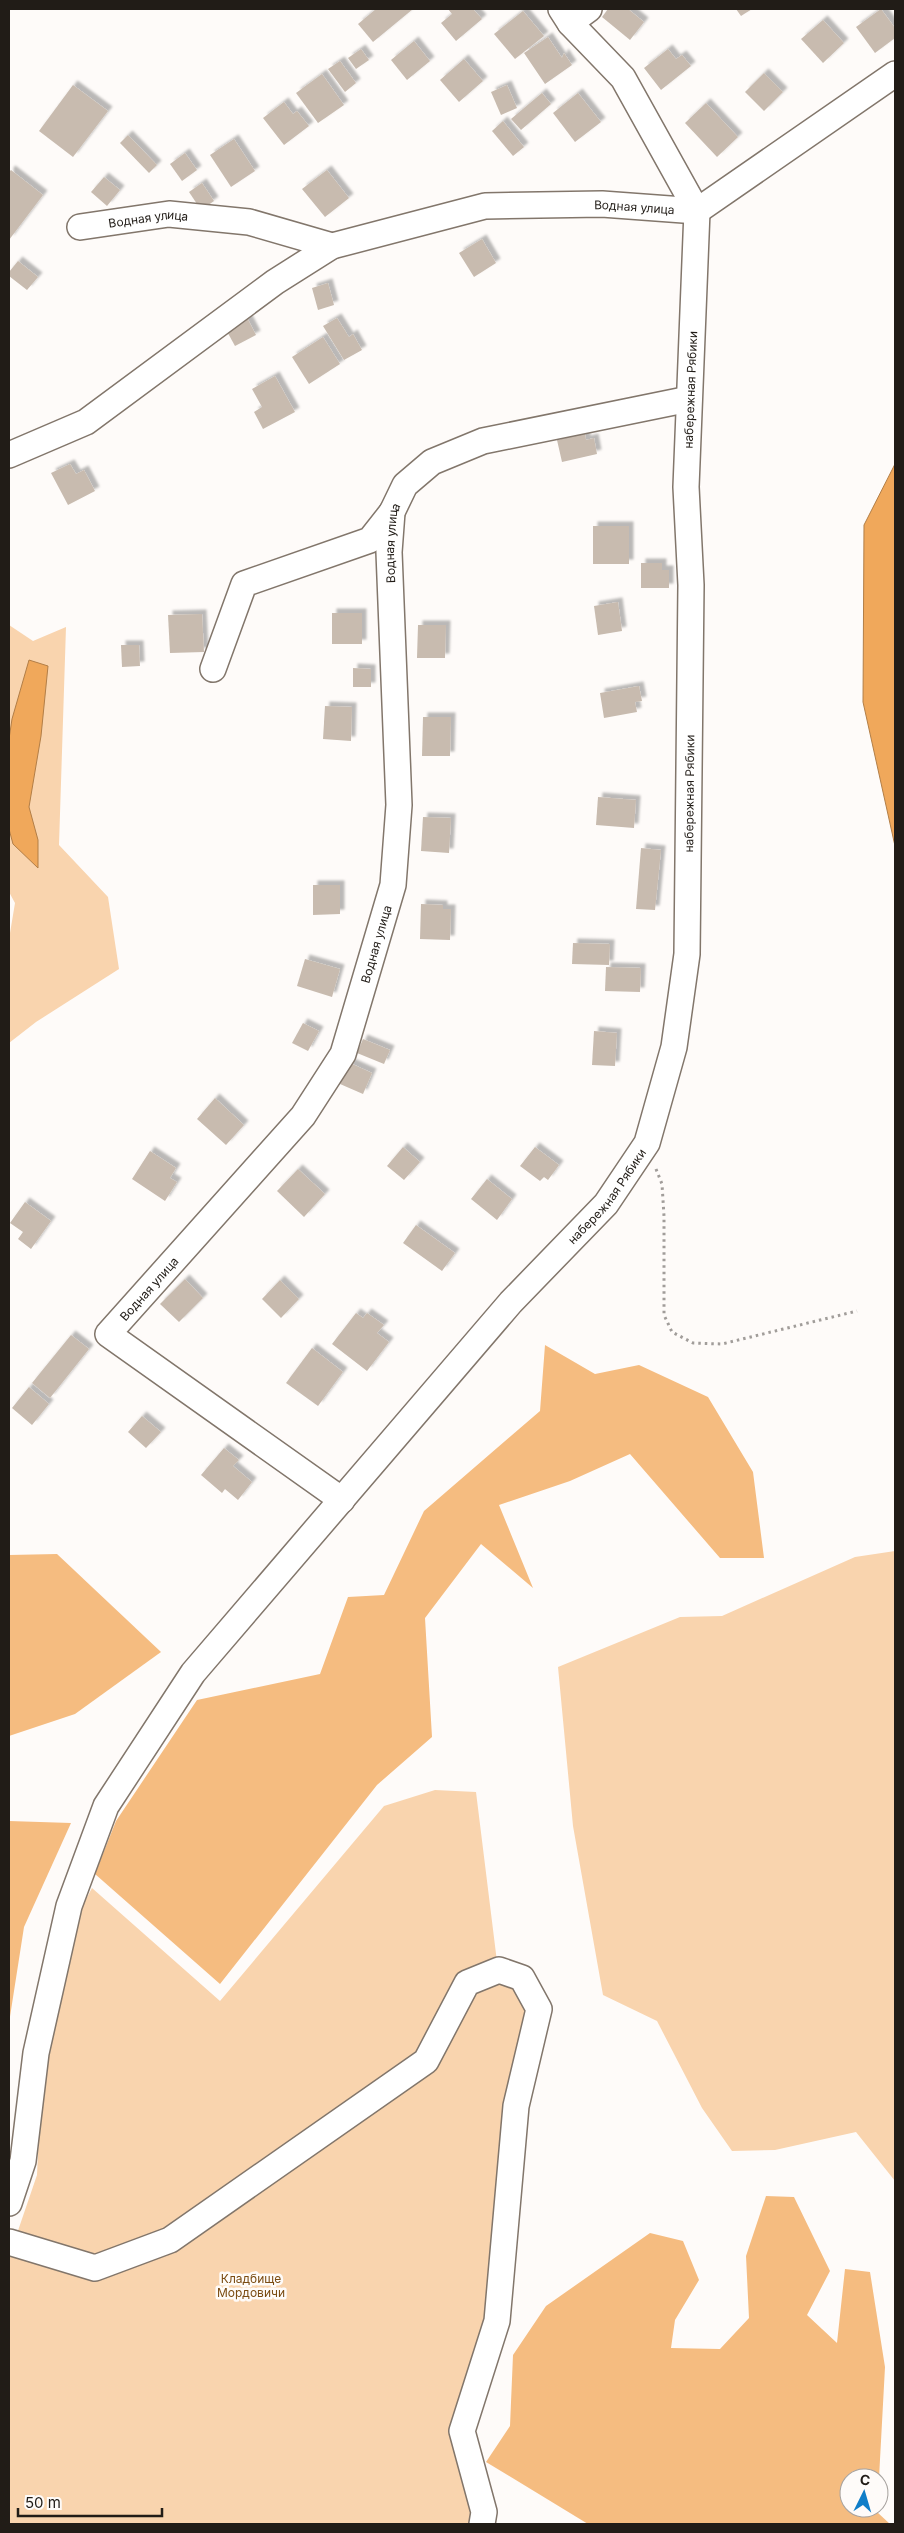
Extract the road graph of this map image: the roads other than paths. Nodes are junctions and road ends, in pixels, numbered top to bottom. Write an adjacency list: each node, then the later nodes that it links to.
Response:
1 (573, 13): 3 (street, Водная улица)
2 (895, 74): 3 (street)
3 (697, 211): 5 (street, Водная улица); 6 (street, набережная Рябики)
4 (80, 227): 5 (street, Водная улица)
5 (332, 246): 7 (street, Водная улица)
6 (689, 399): 8 (street, Водная улица); 10 (street, набережная Рябики)
7 (9, 455)
8 (392, 512): 9 (street); 10 (street, Водная улица)
9 (213, 669)
10 (342, 1500): 11 (street, набережная Рябики)
11 (9, 2203)
12 (9, 2242): 13 (street)
13 (482, 2524)

